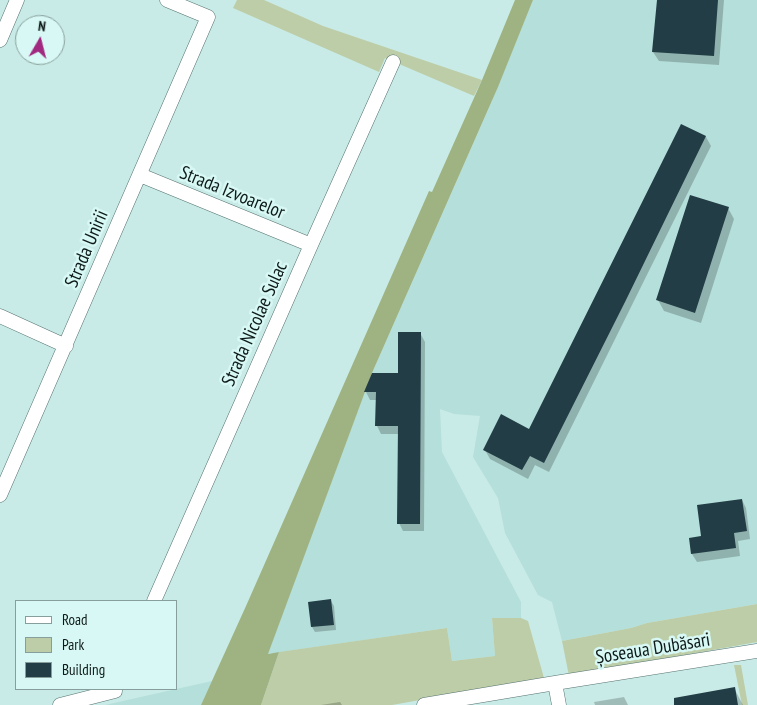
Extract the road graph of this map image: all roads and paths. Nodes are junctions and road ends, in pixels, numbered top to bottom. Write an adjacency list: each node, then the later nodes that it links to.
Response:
1 (17, 0): 3 (street)
2 (167, 0): 5 (street, Strada Unirii)
3 (0, 40)
4 (393, 62): 6 (street, Strada Nicolae Sulac)
5 (140, 176): 6 (street, Strada Izvoarelor); 8 (street, Strada Unirii)
6 (310, 245): 10 (street, Strada Nicolae Sulac)
7 (0, 316): 8 (street)
8 (66, 346): 9 (street, Strada Unirii)
9 (0, 495)
10 (154, 600)
11 (757, 651): 12 (street, Șoseaua Dubăsari)
12 (555, 683): 15 (street, Șoseaua Dubăsari); 16 (street)
13 (115, 690): 14 (street)
14 (60, 705)
15 (424, 705)
16 (559, 705)

